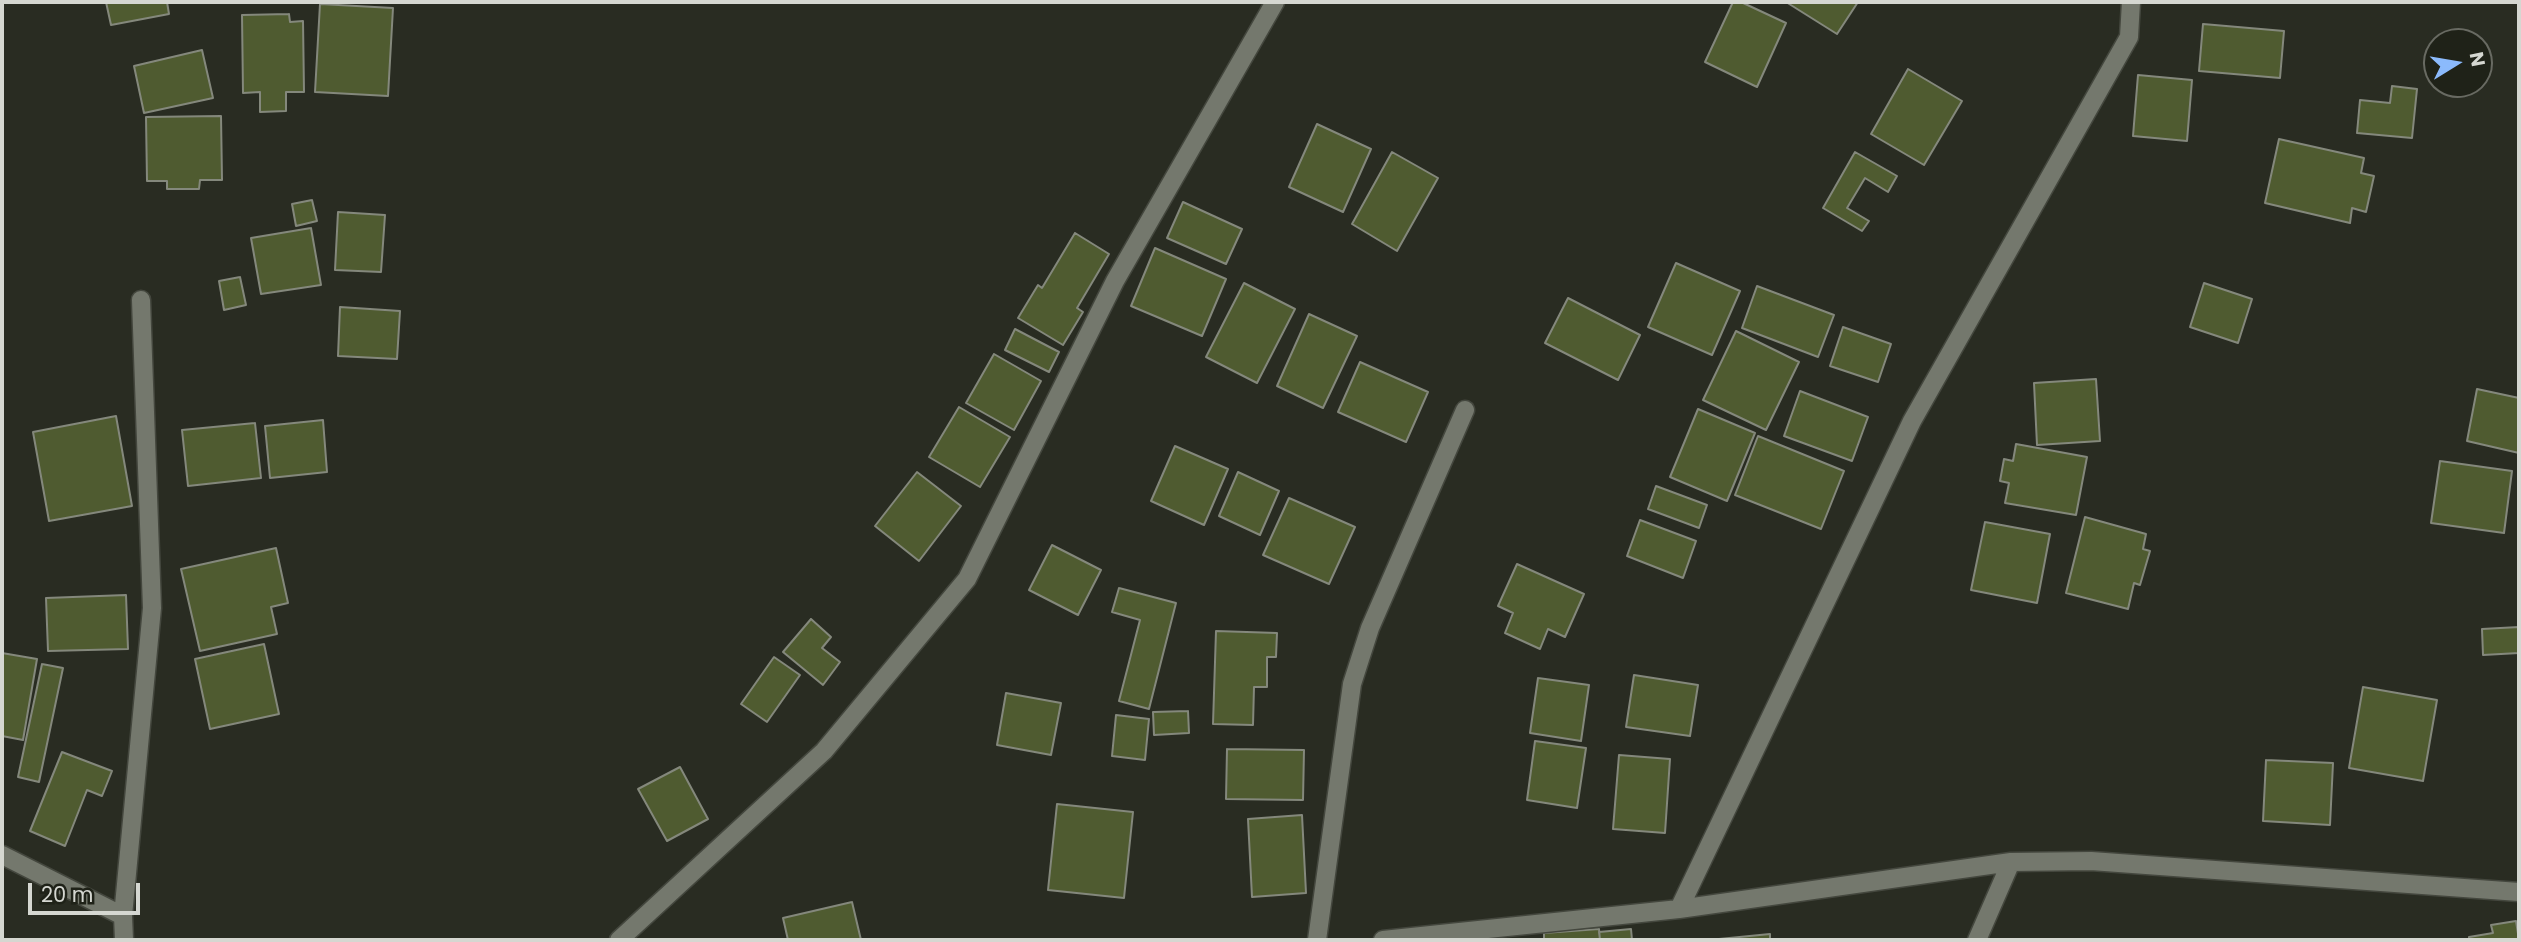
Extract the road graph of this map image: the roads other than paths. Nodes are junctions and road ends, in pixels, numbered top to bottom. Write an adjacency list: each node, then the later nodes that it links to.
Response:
1 (1275, 2): 11 (street)
2 (2131, 2): 8 (street)
3 (141, 300): 9 (street)
4 (1465, 410): 12 (street)
5 (2, 855): 9 (street)
6 (2011, 862): 7 (street); 8 (street); 14 (street)
7 (2519, 892)
8 (1679, 909): 13 (street)
9 (123, 916): 10 (street)
10 (124, 940)
11 (619, 940)
12 (1317, 940)
13 (1383, 940)
14 (1977, 940)

